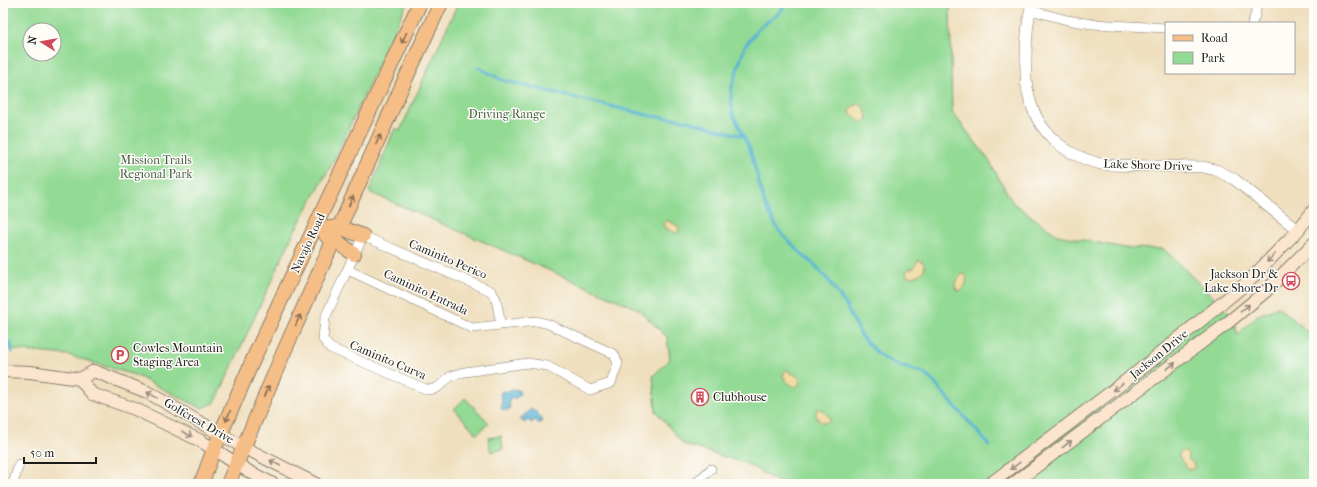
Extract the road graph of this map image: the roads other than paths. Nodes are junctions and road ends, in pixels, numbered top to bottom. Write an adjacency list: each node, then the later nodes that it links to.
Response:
1 (420, 3): 7 (main road, Navajo Road, one-way to 7)
2 (441, 3): 11 (main road, Navajo Road, one-way to 2)
3 (1257, 3): 5 (street)
4 (1031, 7): 6 (street); 10 (street, Lake Shore Drive)
5 (1254, 19)
6 (1165, 28)
7 (366, 121): 9 (main road); 14 (main road, Navajo Road)
8 (1314, 210): 10 (main road, Jackson Drive)
9 (323, 229): 11 (main road); 14 (main road)
10 (1298, 230): 13 (main road, Lake Shore Drive); 33 (main road, Jackson Drive, one-way to 33)
11 (337, 233): 12 (main road); 15 (main road); 22 (main road, Navajo Road, one-way to 11)
12 (362, 236): 15 (street); 17 (street, Caminito Perico)
13 (1314, 244): 34 (main road, Jackson Drive, one-way to 13)
14 (305, 251): 21 (main road, Navajo Road, one-way to 21)
15 (354, 254): 16 (street)
16 (348, 270): 17 (street, Caminito Entrada); 18 (street, Caminito Curva)
17 (501, 325): 18 (street, Caminito Entrada)
18 (609, 351)
19 (3, 371): 20 (main road, Golfcrest Drive)
20 (80, 379): 21 (main road, Golfcrest Drive, one-way to 20); 23 (main road, Golfcrest Drive, one-way to 23)
21 (221, 434): 22 (main road, Golfcrest Drive); 23 (main road, Navajo Road)
22 (243, 446): 24 (main road, Navajo Road); 31 (main road, Golfcrest Drive, one-way to 22)
23 (214, 449): 24 (main road, Golfcrest Drive); 28 (main road, Navajo Road)
24 (236, 463): 29 (main road, Navajo Road); 30 (main road, Golfcrest Drive)
25 (19, 464): 27 (street)
26 (711, 469): 32 (street)
27 (13, 484)
28 (201, 484)
29 (228, 484)
30 (272, 484)
31 (316, 484)
32 (695, 484)
33 (990, 484)
34 (1013, 484)

